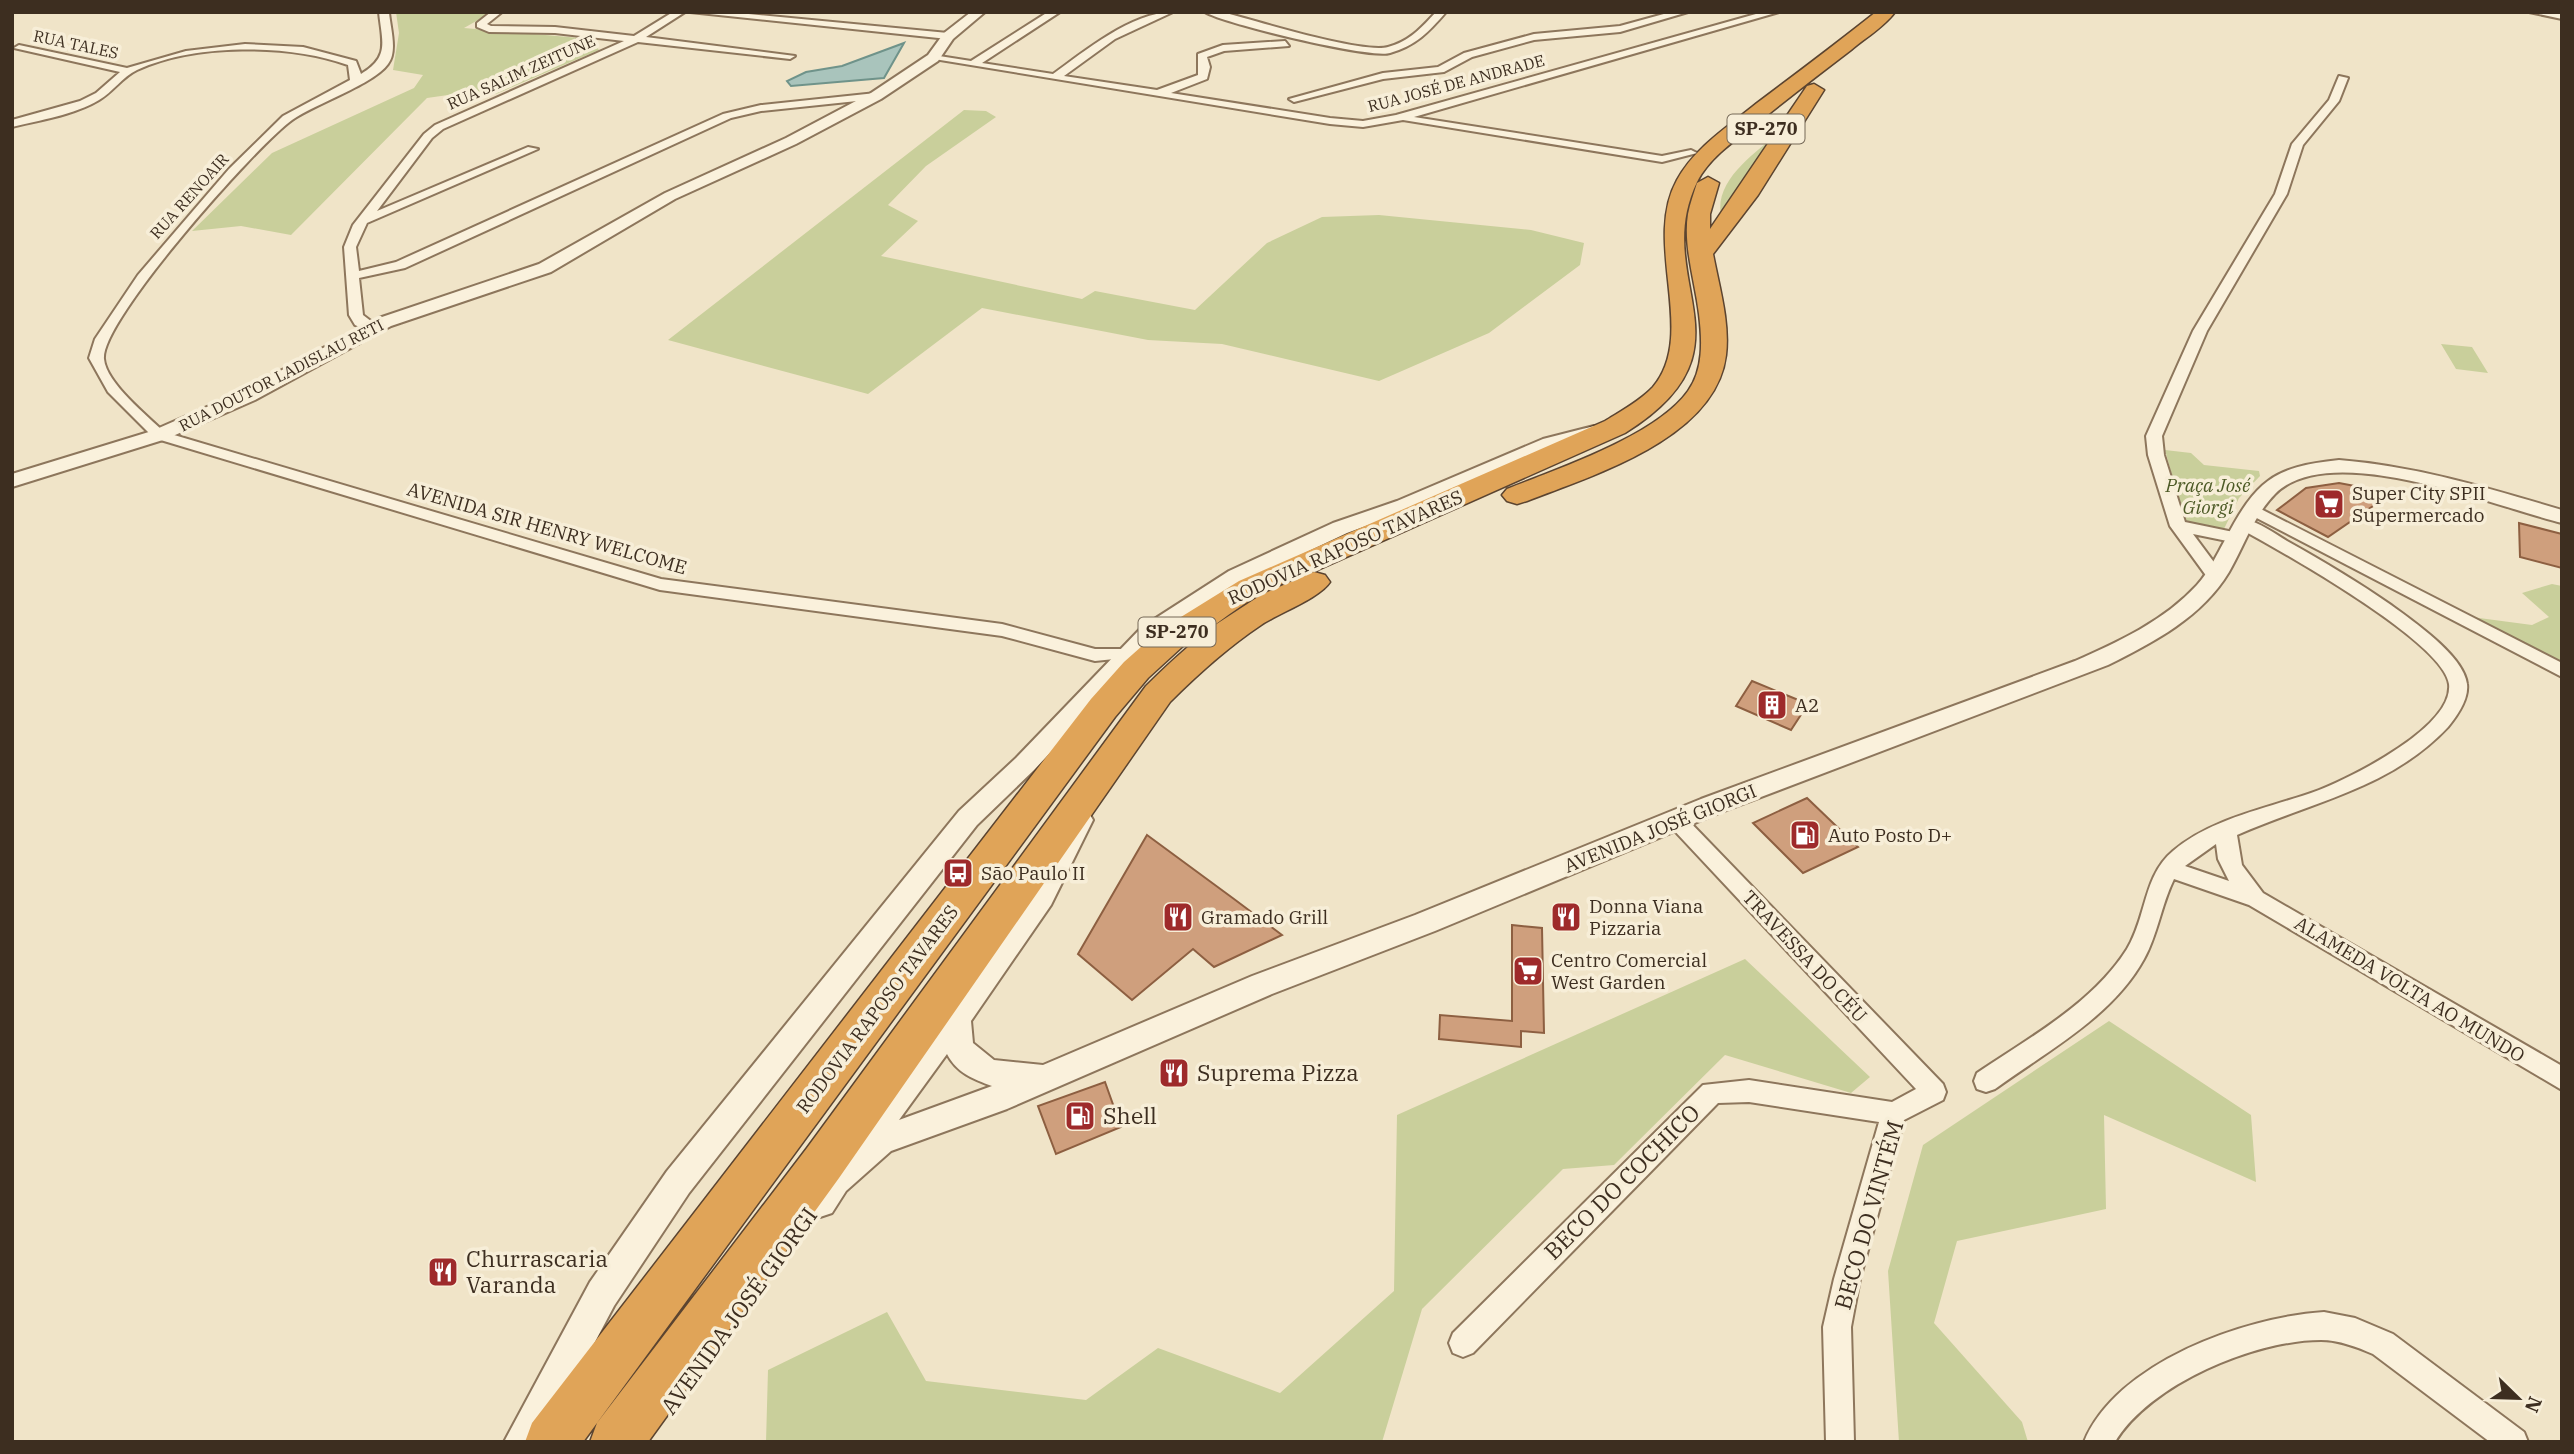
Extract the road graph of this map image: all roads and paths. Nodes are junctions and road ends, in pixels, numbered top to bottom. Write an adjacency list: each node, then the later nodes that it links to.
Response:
1 (384, 12): 23 (street)
2 (497, 12): 18 (street)
3 (680, 12): 18 (street, RUA SALIM ZEITUNE)
4 (695, 12): 17 (street)
5 (979, 12): 17 (street, RUA DOUTOR LADISLAU RETI)
6 (1055, 12): 26 (street)
7 (1168, 12): 28 (street)
8 (1210, 12): 16 (street)
9 (1441, 12): 20 (street)
10 (1683, 12): 34 (street)
11 (1774, 12): 38 (street, RUA JOSÉ DE ANDRADE)
12 (1886, 12): 35 (highway, RODOVIA RAPOSO TAVARES / SP-270)
13 (2534, 12): 15 (street)
14 (1911, 13): 31 (highway, RODOVIA RAPOSO TAVARES / SP-270)
15 (2562, 16)
16 (1293, 32): 19 (street); 20 (street)
17 (948, 36): 24 (street, RUA DOUTOR LADISLAU RETI)
18 (634, 40): 22 (street); 42 (street, RUA SALIM ZEITUNE)
19 (1284, 44): 20 (street); 32 (street)
20 (1335, 44)
21 (19, 48): 27 (street, RUA TALES)
22 (790, 56)
23 (387, 57): 25 (street); 30 (street, RUA RENOAIR)
24 (933, 58): 26 (street, RUA JOSÉ DE ANDRADE); 33 (street, RUA DOUTOR LADISLAU RETI)
25 (352, 63): 27 (street); 30 (street)
26 (975, 64): 28 (street, RUA JOSÉ DE ANDRADE)
27 (128, 71): 39 (street)
28 (1055, 77): 32 (street, RUA JOSÉ DE ANDRADE)
29 (2343, 78): 51 (street)
30 (355, 82): 47 (street, RUA RENOAIR)
31 (1814, 90): 43 (highway); 43 (highway, RODOVIA RAPOSO TAVARES / SP-270)
32 (1157, 93): 36 (street, RUA JOSÉ DE ANDRADE)
33 (876, 96): 44 (street); 45 (street, RUA DOUTOR LADISLAU RETI)
34 (1294, 99): 36 (street); 37 (street)
35 (1771, 102): 41 (highway); 43 (highway, RODOVIA RAPOSO TAVARES / SP-270)
36 (1247, 108): 37 (street, RUA JOSÉ DE ANDRADE)
37 (1296, 116): 38 (street, RUA JOSÉ DE ANDRADE)
38 (1396, 118): 41 (street)
39 (12, 124)
40 (532, 149): 42 (street)
41 (1677, 160): 43 (highway)
42 (365, 220): 44 (street, RUA SALIM ZEITUNE)
43 (1687, 246): 46 (highway, RODOVIA RAPOSO TAVARES / SP-270); 55 (highway, RODOVIA RAPOSO TAVARES / SP-270)
44 (352, 276): 45 (street, RUA SALIM ZEITUNE)
45 (373, 328): 47 (street, RUA DOUTOR LADISLAU RETI)
46 (1615, 427): 53 (street); 69 (highway, RODOVIA RAPOSO TAVARES / SP-270)
47 (159, 435): 48 (street, RUA DOUTOR LADISLAU RETI); 53 (street, AVENIDA SIR HENRY WELCOME)
48 (12, 481)
49 (2562, 517): 50 (street, AVENIDA JOSÉ GIORGI)
50 (2245, 524): 51 (street); 52 (street, AVENIDA JOSÉ GIORGI); 54 (street); 57 (street)
51 (2178, 526): 52 (street)
52 (2216, 577): 56 (street, AVENIDA JOSÉ GIORGI)
53 (1100, 666): 68 (street)
54 (2562, 671)
55 (1104, 768): 60 (street, AVENIDA JOSÉ GIORGI); 70 (highway, RODOVIA RAPOSO TAVARES / SP-270)
56 (1677, 821): 61 (street, AVENIDA JOSÉ GIORGI); 64 (street, TRAVESSA DO CÉU)
57 (2227, 831): 58 (street); 59 (street, ALAMEDA VOLTA AO MUNDO)
58 (2167, 868): 59 (street, ALAMEDA VOLTA AO MUNDO); 63 (street)
59 (2258, 899): 62 (street, ALAMEDA VOLTA AO MUNDO)
60 (956, 1017): 61 (street, AVENIDA JOSÉ GIORGI); 66 (street, AVENIDA JOSÉ GIORGI)
61 (1049, 1075): 66 (street, AVENIDA JOSÉ GIORGI)
62 (2562, 1079)
63 (1986, 1081)
64 (1934, 1092): 65 (street, BECO DO VINTÉM)
65 (1894, 1113): 67 (street, BECO DO COCHICO); 72 (street, BECO DO VINTÉM)
66 (835, 1180): 71 (street, AVENIDA JOSÉ GIORGI)
67 (1463, 1343)
68 (522, 1442)
69 (551, 1442)
70 (615, 1442)
71 (643, 1442)
72 (1840, 1442)
73 (2098, 1442): 74 (street)
74 (2514, 1442)

